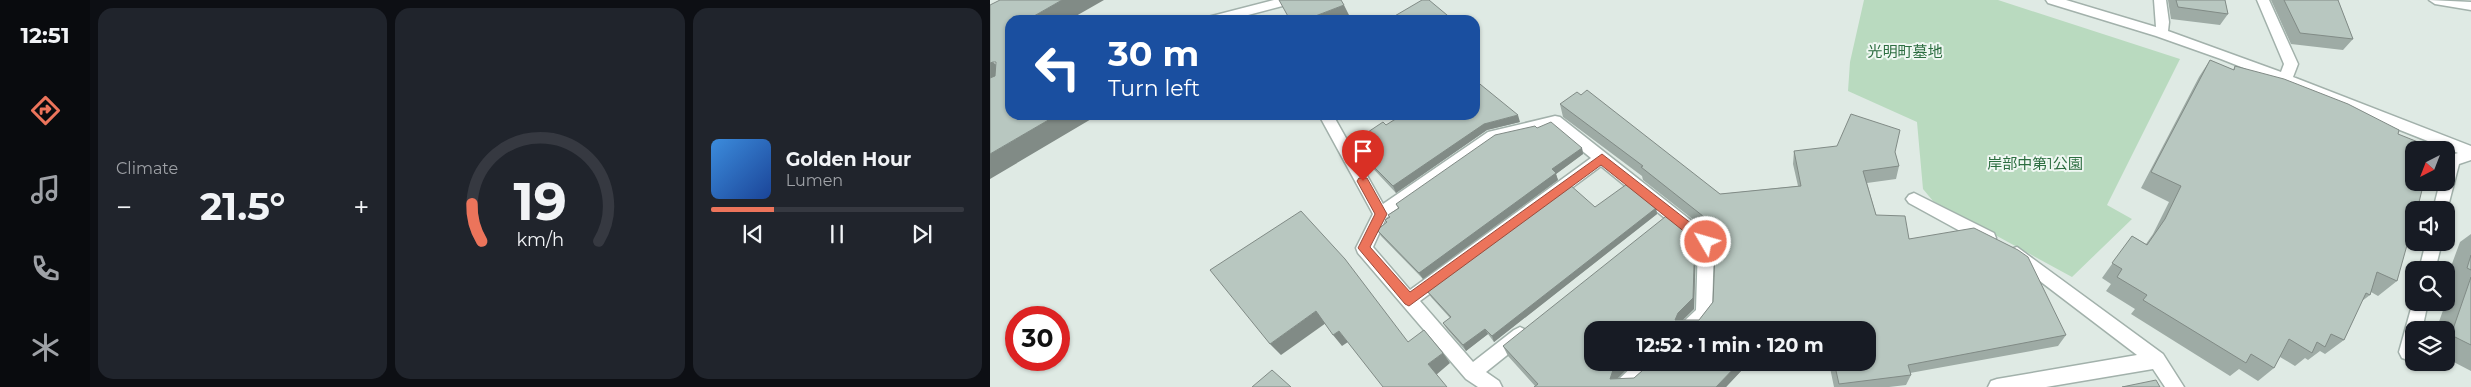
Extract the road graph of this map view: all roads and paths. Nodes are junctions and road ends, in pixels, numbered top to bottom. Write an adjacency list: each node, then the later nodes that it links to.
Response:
1 (1290, 0): 6 (street)
2 (2052, 0): 10 (street)
3 (2160, 0): 10 (street)
4 (2263, 0): 11 (street)
5 (2435, 0): 7 (street)
6 (1263, 3): 8 (street); 9 (street)
7 (2471, 3)
8 (1227, 15)
9 (1271, 15)
10 (2161, 33): 11 (street)
11 (2285, 79): 13 (street)
12 (1329, 120): 17 (street)
13 (2471, 153): 16 (street)
14 (1602, 158): 17 (street); 18 (street); 20 (street)
15 (1914, 199): 23 (street)
16 (2443, 201)
17 (1381, 214): 20 (street)
18 (1671, 214): 19 (street); 21 (street)
19 (1656, 226)
20 (1409, 300): 25 (street)
21 (1696, 321)
22 (1533, 324): 25 (street)
23 (2157, 360): 28 (street); 29 (street)
24 (1640, 371): 27 (street)
25 (1472, 373): 26 (street)
26 (1493, 387)
27 (1623, 387)
28 (1997, 387)
29 (2175, 387)

